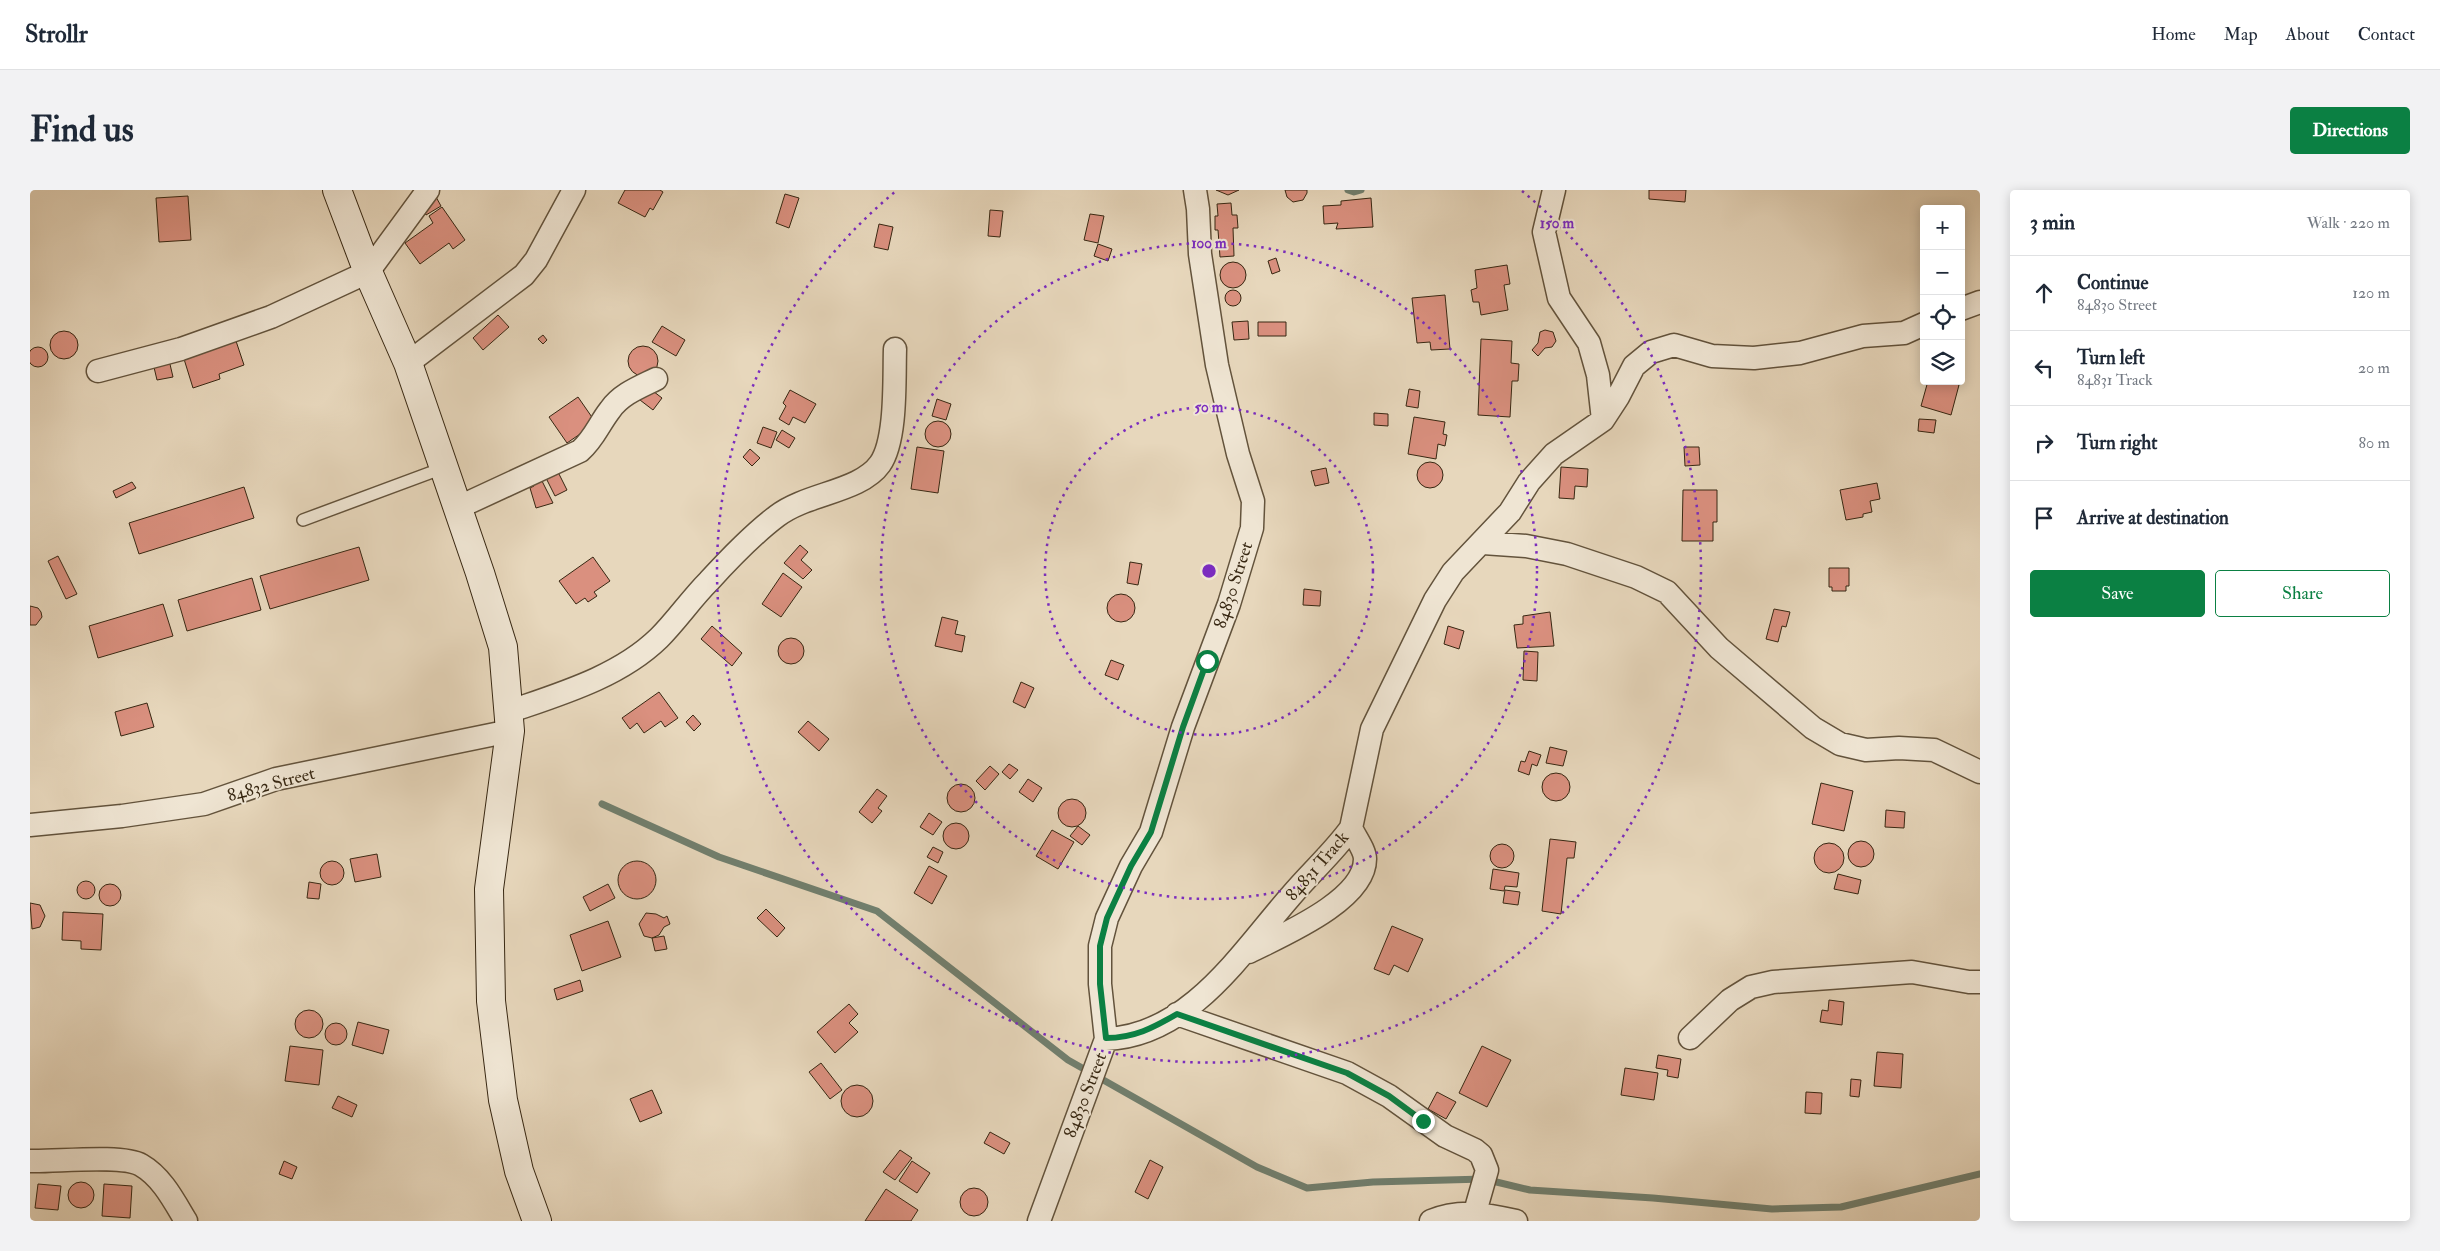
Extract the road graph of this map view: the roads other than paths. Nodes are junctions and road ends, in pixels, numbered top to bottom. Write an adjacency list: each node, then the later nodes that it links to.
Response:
1 (337, 190): 6 (street)
2 (428, 190): 6 (street)
3 (574, 190): 11 (street)
4 (1195, 190): 26 (street, 84830 Street)
5 (1554, 190): 14 (street)
6 (368, 272): 11 (street); 12 (street)
7 (1980, 302): 8 (street)
8 (1965, 307)
9 (1920, 326): 14 (street)
10 (895, 349): 19 (street, 84832 Street)
11 (408, 363): 15 (street)
12 (98, 371)
13 (656, 379): 16 (street)
14 (1603, 420): 18 (street, 84831 Track)
15 (443, 468): 16 (street); 17 (lane)
16 (457, 508): 19 (street)
17 (303, 520)
18 (1483, 543): 20 (street); 22 (street, 84831 Track)
19 (509, 722): 21 (street, 84832 Street); 32 (street)
20 (1980, 772)
21 (30, 825)
22 (1351, 828): 23 (street, 84831 Track); 23 (street)
23 (1244, 955): 25 (street, 84831 Track)
24 (1980, 982): 27 (street)
25 (1177, 1014): 26 (street, 84831 Track); 29 (street)
26 (1106, 1038): 33 (street, 84830 Street)
27 (1690, 1038)
28 (30, 1161): 31 (street)
29 (1475, 1212): 30 (street); 34 (street)
30 (1509, 1220)
31 (186, 1221)
32 (538, 1221)
33 (1039, 1221)
34 (1430, 1221)

